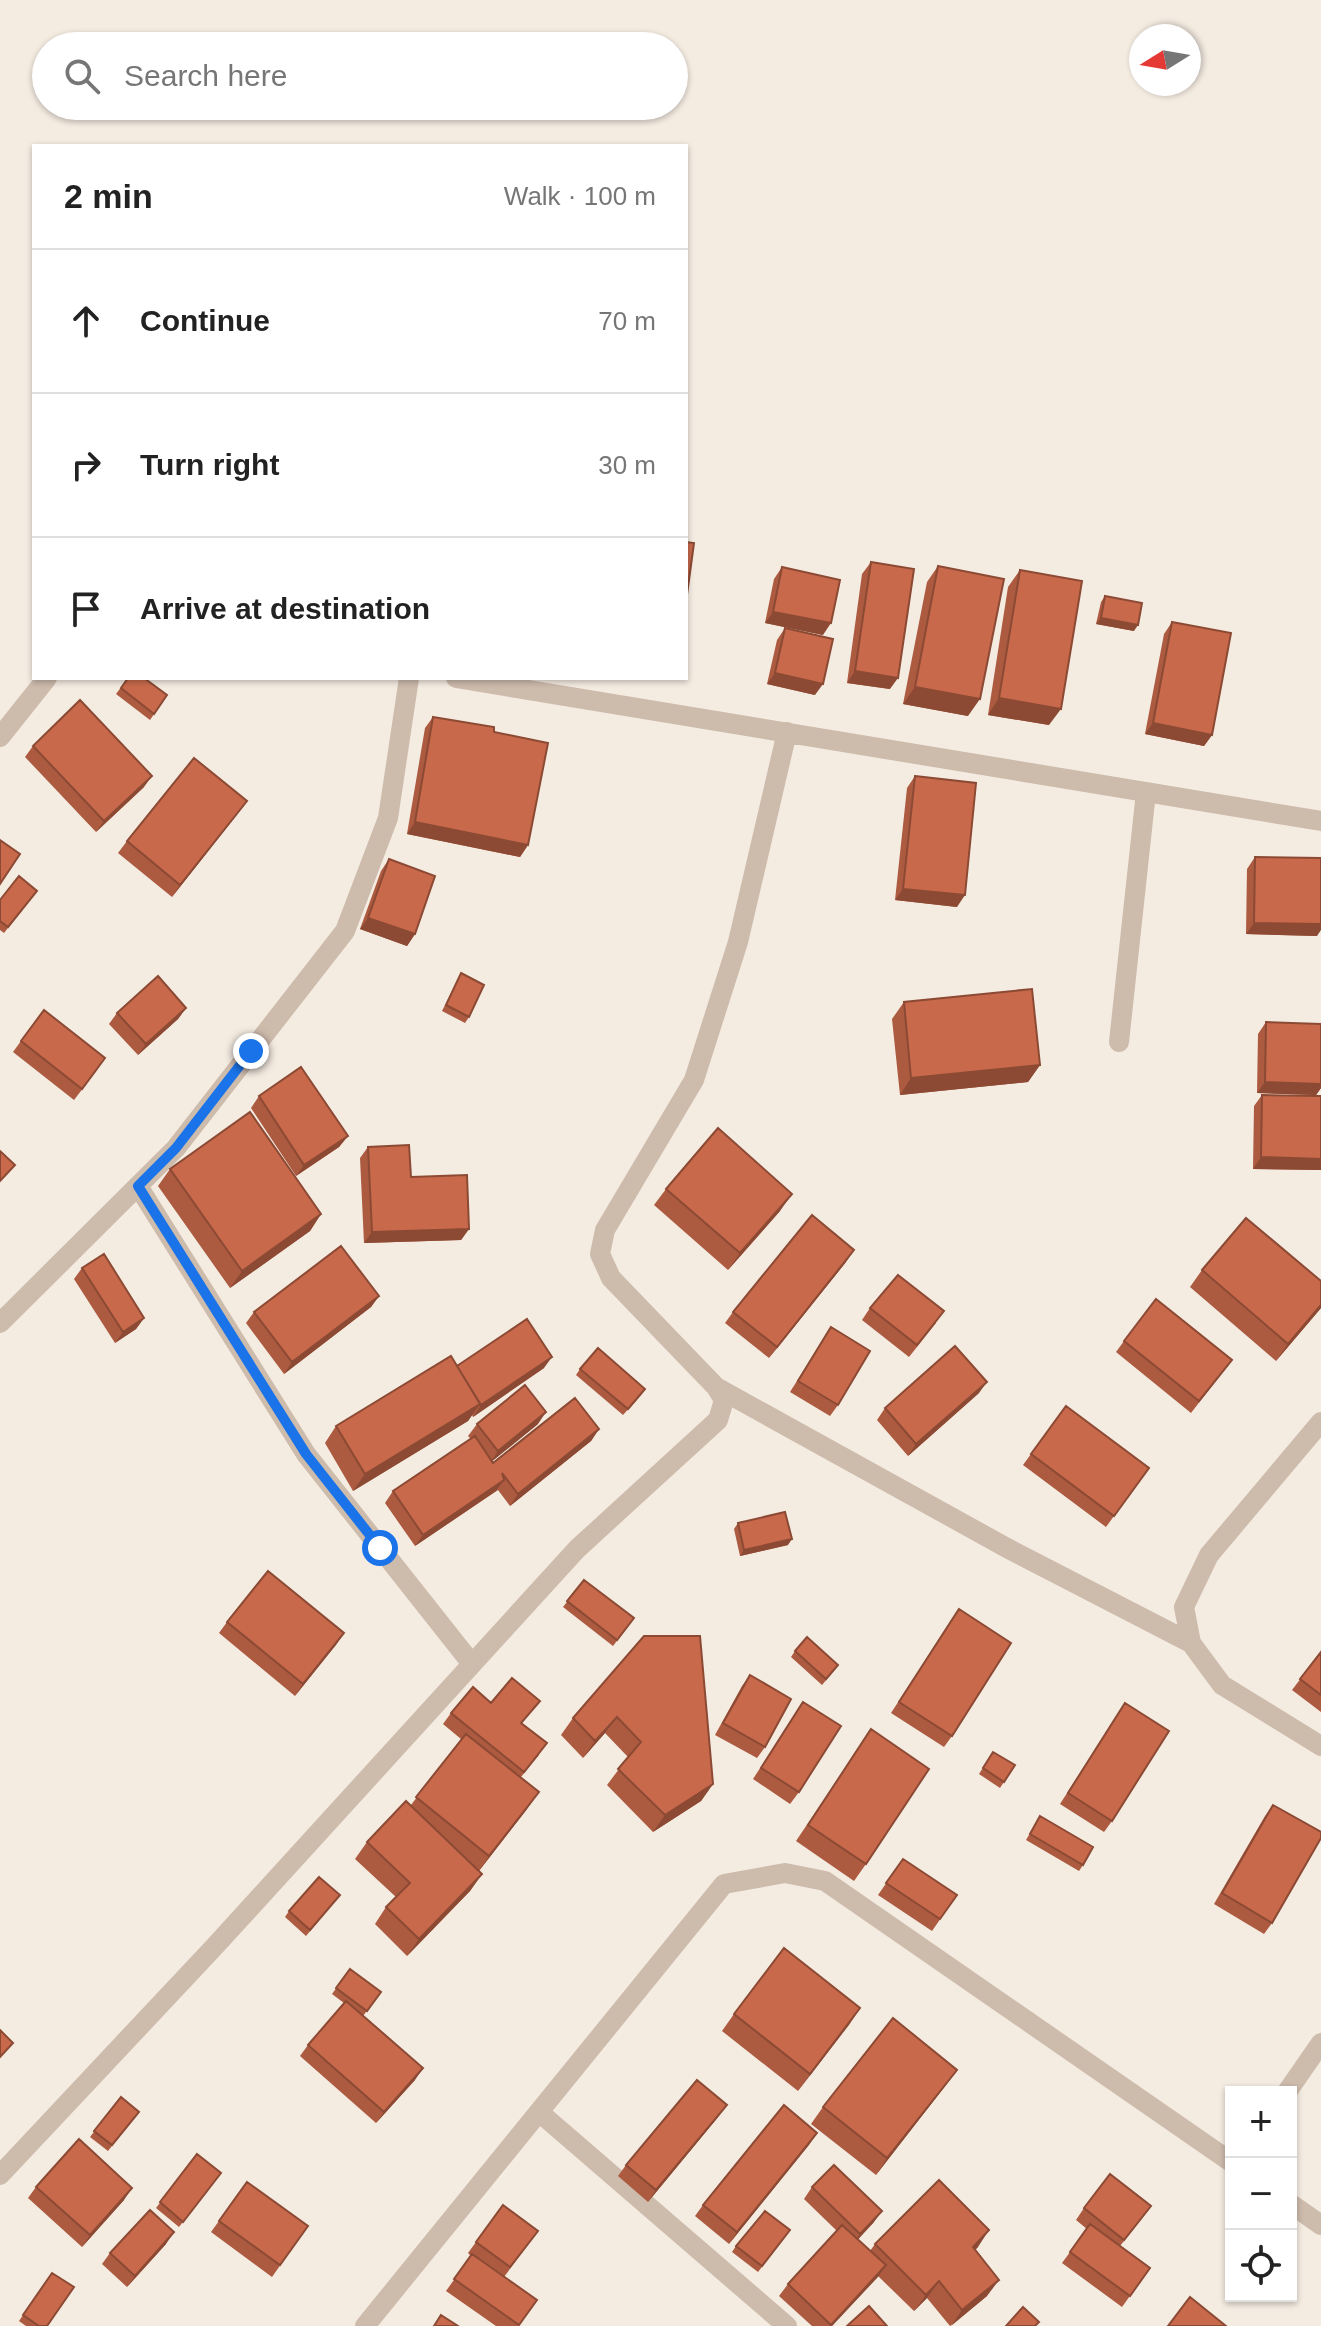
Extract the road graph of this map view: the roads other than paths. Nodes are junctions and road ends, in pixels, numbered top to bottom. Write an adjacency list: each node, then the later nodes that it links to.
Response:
1 (45, 680): 5 (street)
2 (409, 680): 9 (street)
3 (468, 680): 4 (street)
4 (787, 732): 6 (street); 11 (street)
5 (0, 737)
6 (1146, 792): 7 (street); 8 (street)
7 (1321, 821)
8 (1119, 1042)
9 (138, 1186): 10 (street); 14 (street)
10 (0, 1323)
11 (716, 1387): 13 (street); 14 (street)
12 (1321, 1422): 13 (street)
13 (1191, 1643): 15 (street)
14 (472, 1664): 20 (street)
15 (1321, 1746)
16 (1321, 2043): 17 (street)
17 (1291, 2086)
18 (539, 2112): 19 (street); 23 (street); 24 (street)
19 (1225, 2158)
20 (0, 2175)
21 (1297, 2208): 22 (street)
22 (1321, 2225)
23 (365, 2326)
24 (787, 2326)

